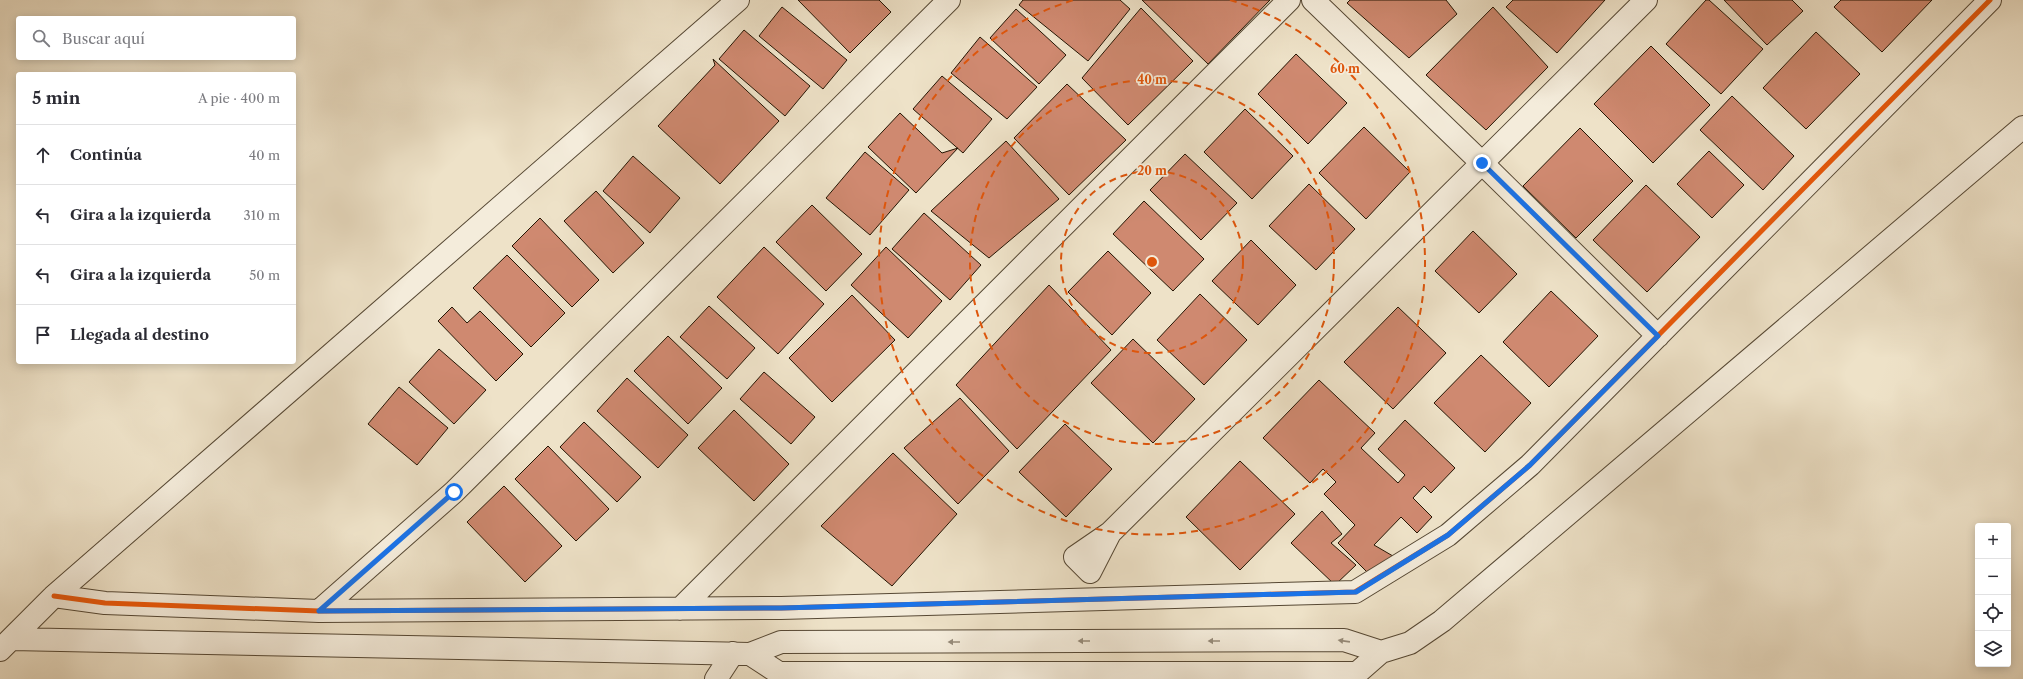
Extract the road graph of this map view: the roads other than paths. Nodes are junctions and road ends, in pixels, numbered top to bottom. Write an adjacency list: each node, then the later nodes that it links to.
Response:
1 (738, 0): 11 (street)
2 (949, 0): 13 (street)
3 (1289, 0): 12 (street)
4 (1313, 0): 8 (street)
5 (1646, 0): 8 (street)
6 (1990, 0): 9 (street)
7 (2023, 127): 15 (street)
8 (1482, 163): 9 (street); 10 (street)
9 (1658, 336): 12 (street)
10 (1110, 533)
11 (54, 596): 13 (street); 14 (street)
12 (680, 609): 13 (street)
13 (319, 611)
14 (6, 645): 16 (street)
15 (1381, 652): 16 (street, one-way to 16); 16 (street)
16 (742, 654): 17 (street)
17 (716, 679)

